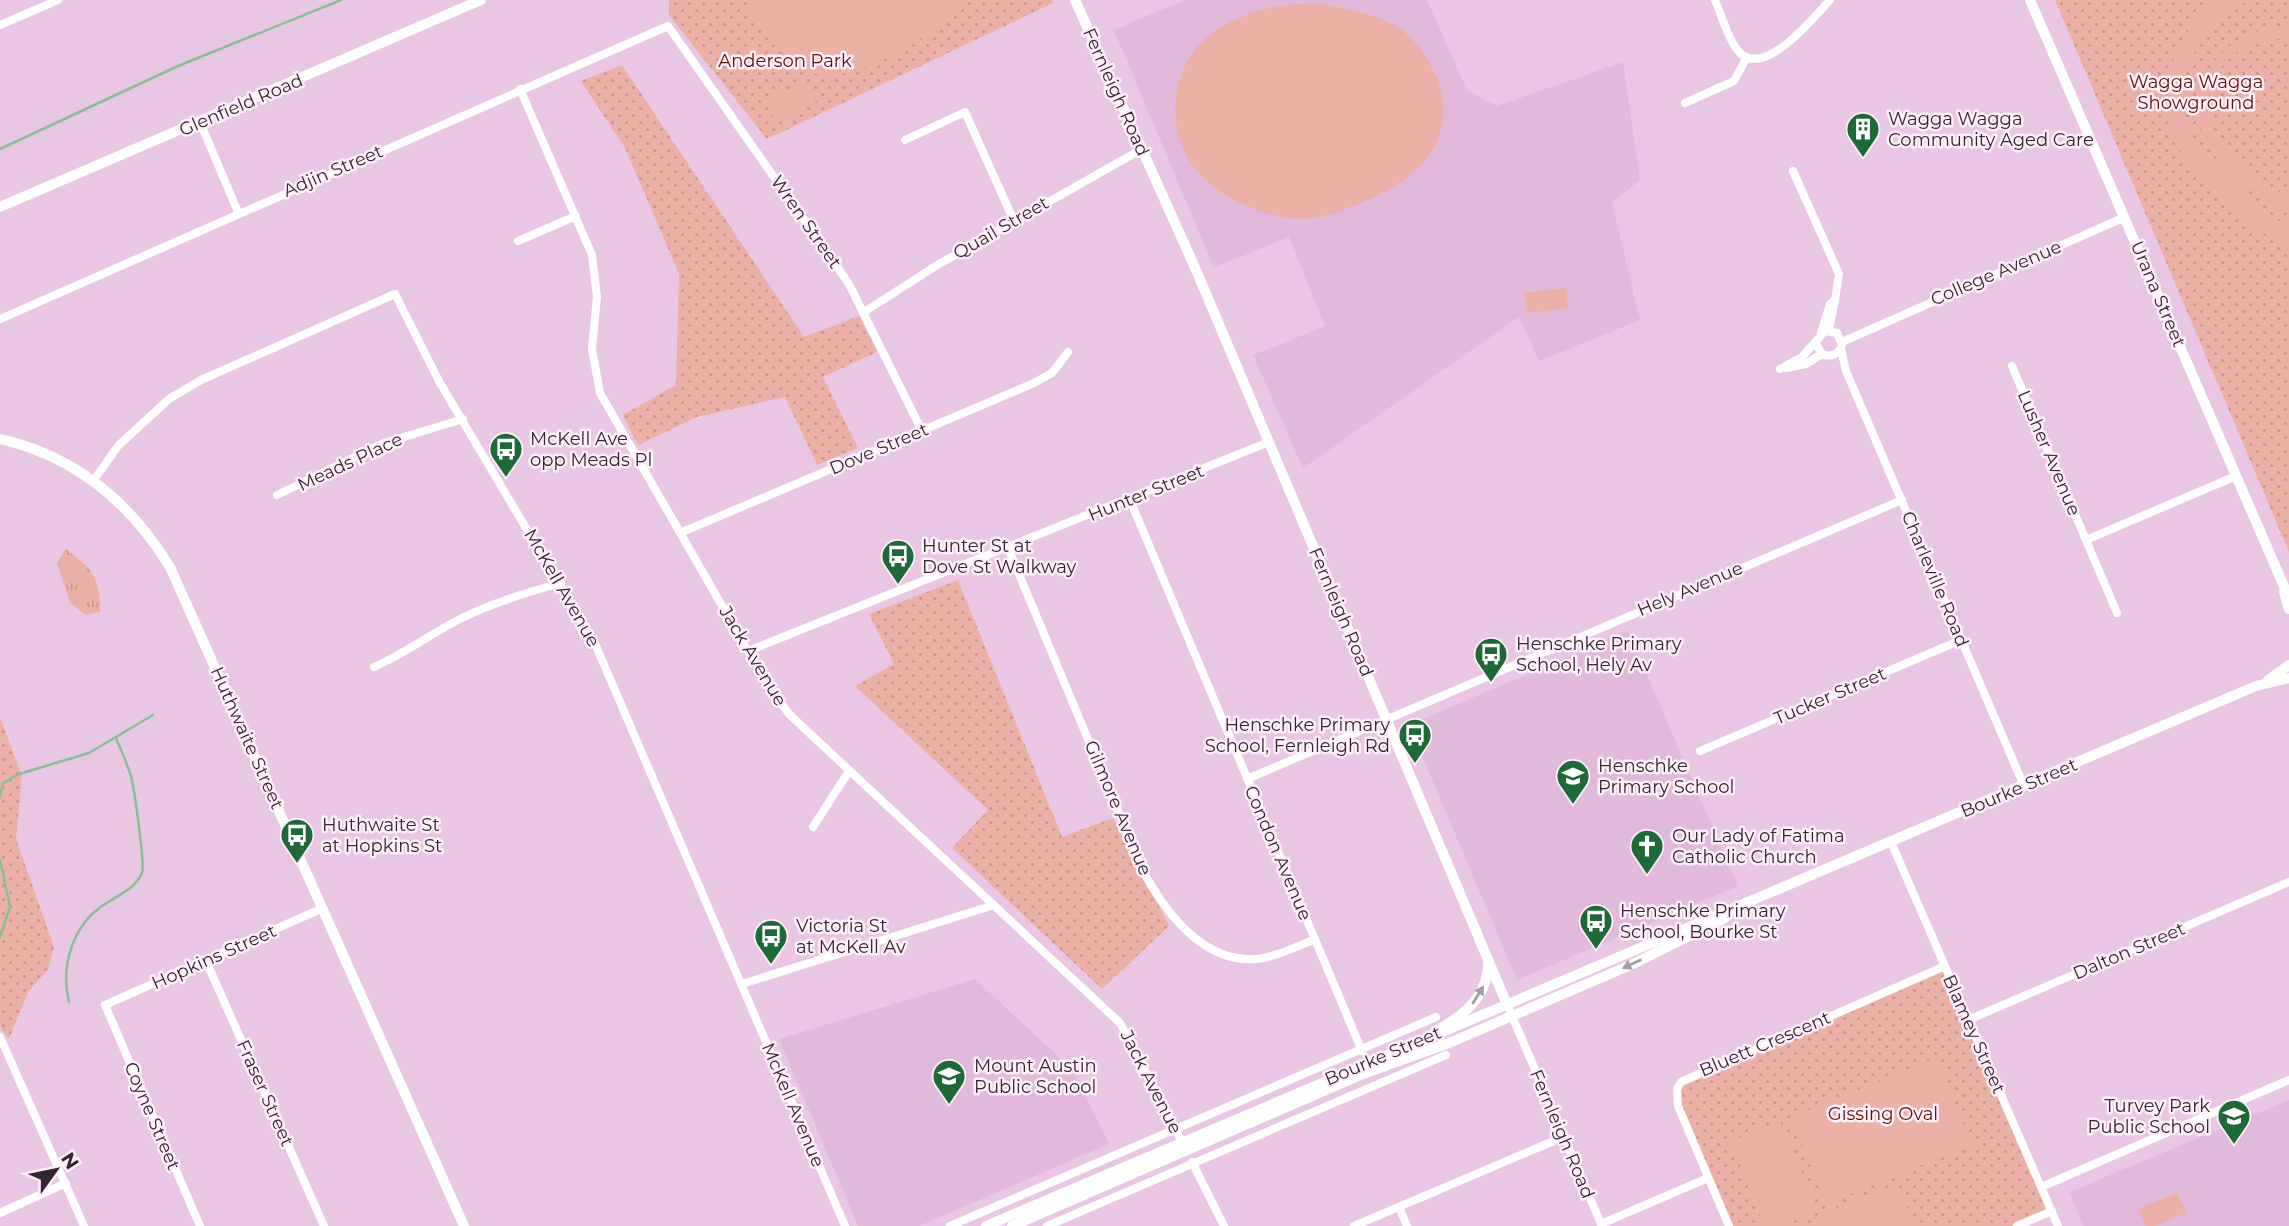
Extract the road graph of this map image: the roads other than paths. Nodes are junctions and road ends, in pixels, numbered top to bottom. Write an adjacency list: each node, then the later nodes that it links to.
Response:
1 (33, 0): 8 (street)
2 (58, 0): 8 (street)
3 (481, 0): 14 (main road, Glenfield Road)
4 (1075, 0): 16 (street, Fernleigh Road)
5 (1715, 0): 11 (street)
6 (1830, 0): 11 (street)
7 (2031, 0): 21 (street, Urana Street)
8 (37, 9): 9 (street)
9 (0, 25)
10 (668, 26): 12 (street, Adjin Street); 24 (street, Wren Street)
11 (1747, 57): 13 (street)
12 (520, 89): 19 (street, Adjin Street); 20 (street, Jack Avenue)
13 (1685, 103)
14 (200, 122): 18 (main road, Glenfield Road); 19 (street)
15 (905, 139): 22 (street)
16 (1142, 149): 22 (street, Quail Street); 37 (street, Fernleigh Road)
17 (1793, 171): 27 (street)
18 (0, 207)
19 (239, 212): 25 (street, Adjin Street)
20 (576, 216): 23 (street); 43 (street, Jack Avenue)
21 (2125, 217): 26 (street, College Avenue); 38 (street, Urana Street)
22 (1014, 221): 24 (street, Quail Street)
23 (518, 241)
24 (864, 312): 35 (street, Wren Street)
25 (0, 318)
26 (1867, 329): 27 (street, College Avenue); 29 (street, College Avenue)
27 (1829, 332): 28 (street); 29 (street, Charleville Road)
28 (1816, 344): 31 (street, Charleville Road); 31 (street, College Avenue)
29 (1841, 346): 31 (street, College Avenue); 33 (street, Charleville Road)
30 (1068, 352): 35 (street, Dove Street)
31 (1826, 355): 33 (street, Charleville Road)
32 (2012, 366): 44 (street, Lusher Avenue)
33 (1846, 371): 42 (street, Charleville Road)
34 (463, 419): 39 (street, McKell Avenue); 40 (street, Meads Place); 46 (street, McKell Avenue)
35 (922, 431): 43 (street, Dove Street)
36 (0, 439): 39 (street, Huthwaite Street)
37 (1269, 442): 41 (street, Hunter Street); 57 (street, Fernleigh Road)
38 (2236, 476): 44 (street); 47 (street, Urana Street)
39 (94, 480): 67 (street, Huthwaite Street)
40 (277, 495)
41 (1129, 500): 45 (street, Hunter Street); 60 (street, Condon Avenue)
42 (1902, 500): 51 (street, Charleville Road); 57 (street, Hely Avenue)
43 (680, 533): 52 (street, Jack Avenue)
44 (2086, 540): 50 (street, Lusher Avenue)
45 (1008, 548): 52 (street, Hunter Street); 68 (street, Gilmore Avenue)
46 (561, 583): 54 (street); 72 (street, McKell Avenue)
47 (2283, 588): 48 (street, Urana Street); 49 (street, Urana Street)
48 (2289, 598)
49 (2289, 609)
50 (2118, 613)
51 (1961, 640): 58 (street, Tucker Street); 61 (street, Charleville Road)
52 (748, 651): 59 (street, Jack Avenue)
53 (2289, 665): 56 (main road, Bourke Street)
54 (374, 667)
55 (2289, 678): 56 (main road, Bourke Street)
56 (2256, 687): 61 (main road, Bourke Street)
57 (1387, 719): 60 (street, Hely Avenue); 69 (street, Fernleigh Road)
58 (1700, 751)
59 (849, 771): 62 (street); 66 (street, Jack Avenue)
60 (1247, 779): 68 (street, Condon Avenue)
61 (2024, 786): 63 (main road, Bourke Street)
62 (813, 827)
63 (1891, 842): 65 (main road, Bourke Street); 71 (street, Blamey Street)
64 (2289, 883): 77 (street, Dalton Street)
65 (1781, 889): 73 (main road, Bourke Street); 75 (main road, Bourke Street, one-way to 75)
66 (994, 905): 72 (street); 85 (street, Jack Avenue)
67 (323, 908): 70 (street, Hopkins Street); 99 (street, Huthwaite Street)
68 (1315, 939): 80 (street, Condon Avenue)
69 (1487, 956): 73 (street, Fernleigh Road); 79 (street, one-way to 69)
70 (206, 961): 74 (street, Hopkins Street); 98 (street, Fraser Street)
71 (1945, 966): 77 (street, Blamey Street); 89 (street, Bluett Crescent)
72 (742, 984): 100 (street, McKell Avenue)
73 (1506, 1002): 75 (street, Fernleigh Road); 79 (main road, Bourke Street)
74 (105, 1005): 97 (street, Coyne Street)
75 (1512, 1016): 82 (main road, Bourke Street); 86 (street, Fernleigh Road)
76 (1436, 1017): 80 (street, Bourke Street)
77 (1968, 1020): 91 (street, Blamey Street)
78 (0, 1037): 90 (street)
79 (1406, 1046): 87 (main road, Bourke Street)
80 (1362, 1051): 85 (street, Bourke Street)
81 (1446, 1055): 84 (street, Bourke Street)
82 (1363, 1074): 84 (street, Bourke Street); 87 (main road, Bourke Street)
83 (2289, 1080): 91 (street)
84 (1368, 1087): 88 (street, Bourke Street)
85 (1176, 1129): 87 (street, Jack Avenue); 101 (street, Bourke Street)
86 (1563, 1137): 92 (street); 95 (street, Fernleigh Road)
87 (1184, 1146): 102 (main road, Bourke Street); 103 (main road, Bourke Street)
88 (1192, 1162): 104 (street, Bourke Street); 105 (street)
89 (1708, 1178): 95 (street); 108 (street, Bluett Crescent)
90 (66, 1183): 94 (street); 96 (street)
91 (2041, 1187): 93 (street, Blamey Street)
92 (1399, 1207): 106 (street); 107 (street)
93 (2052, 1211): 109 (street); 110 (street, Blamey Street)
94 (0, 1213)
95 (1601, 1225)
96 (84, 1226)
97 (200, 1226)
98 (324, 1226)
99 (464, 1226)
100 (845, 1226)
101 (950, 1226)
102 (986, 1226)
103 (1012, 1226)
104 (1047, 1226)
105 (1224, 1226)
106 (1354, 1226)
107 (1407, 1226)
108 (1729, 1226)
109 (2017, 1226)
110 (2058, 1226)

